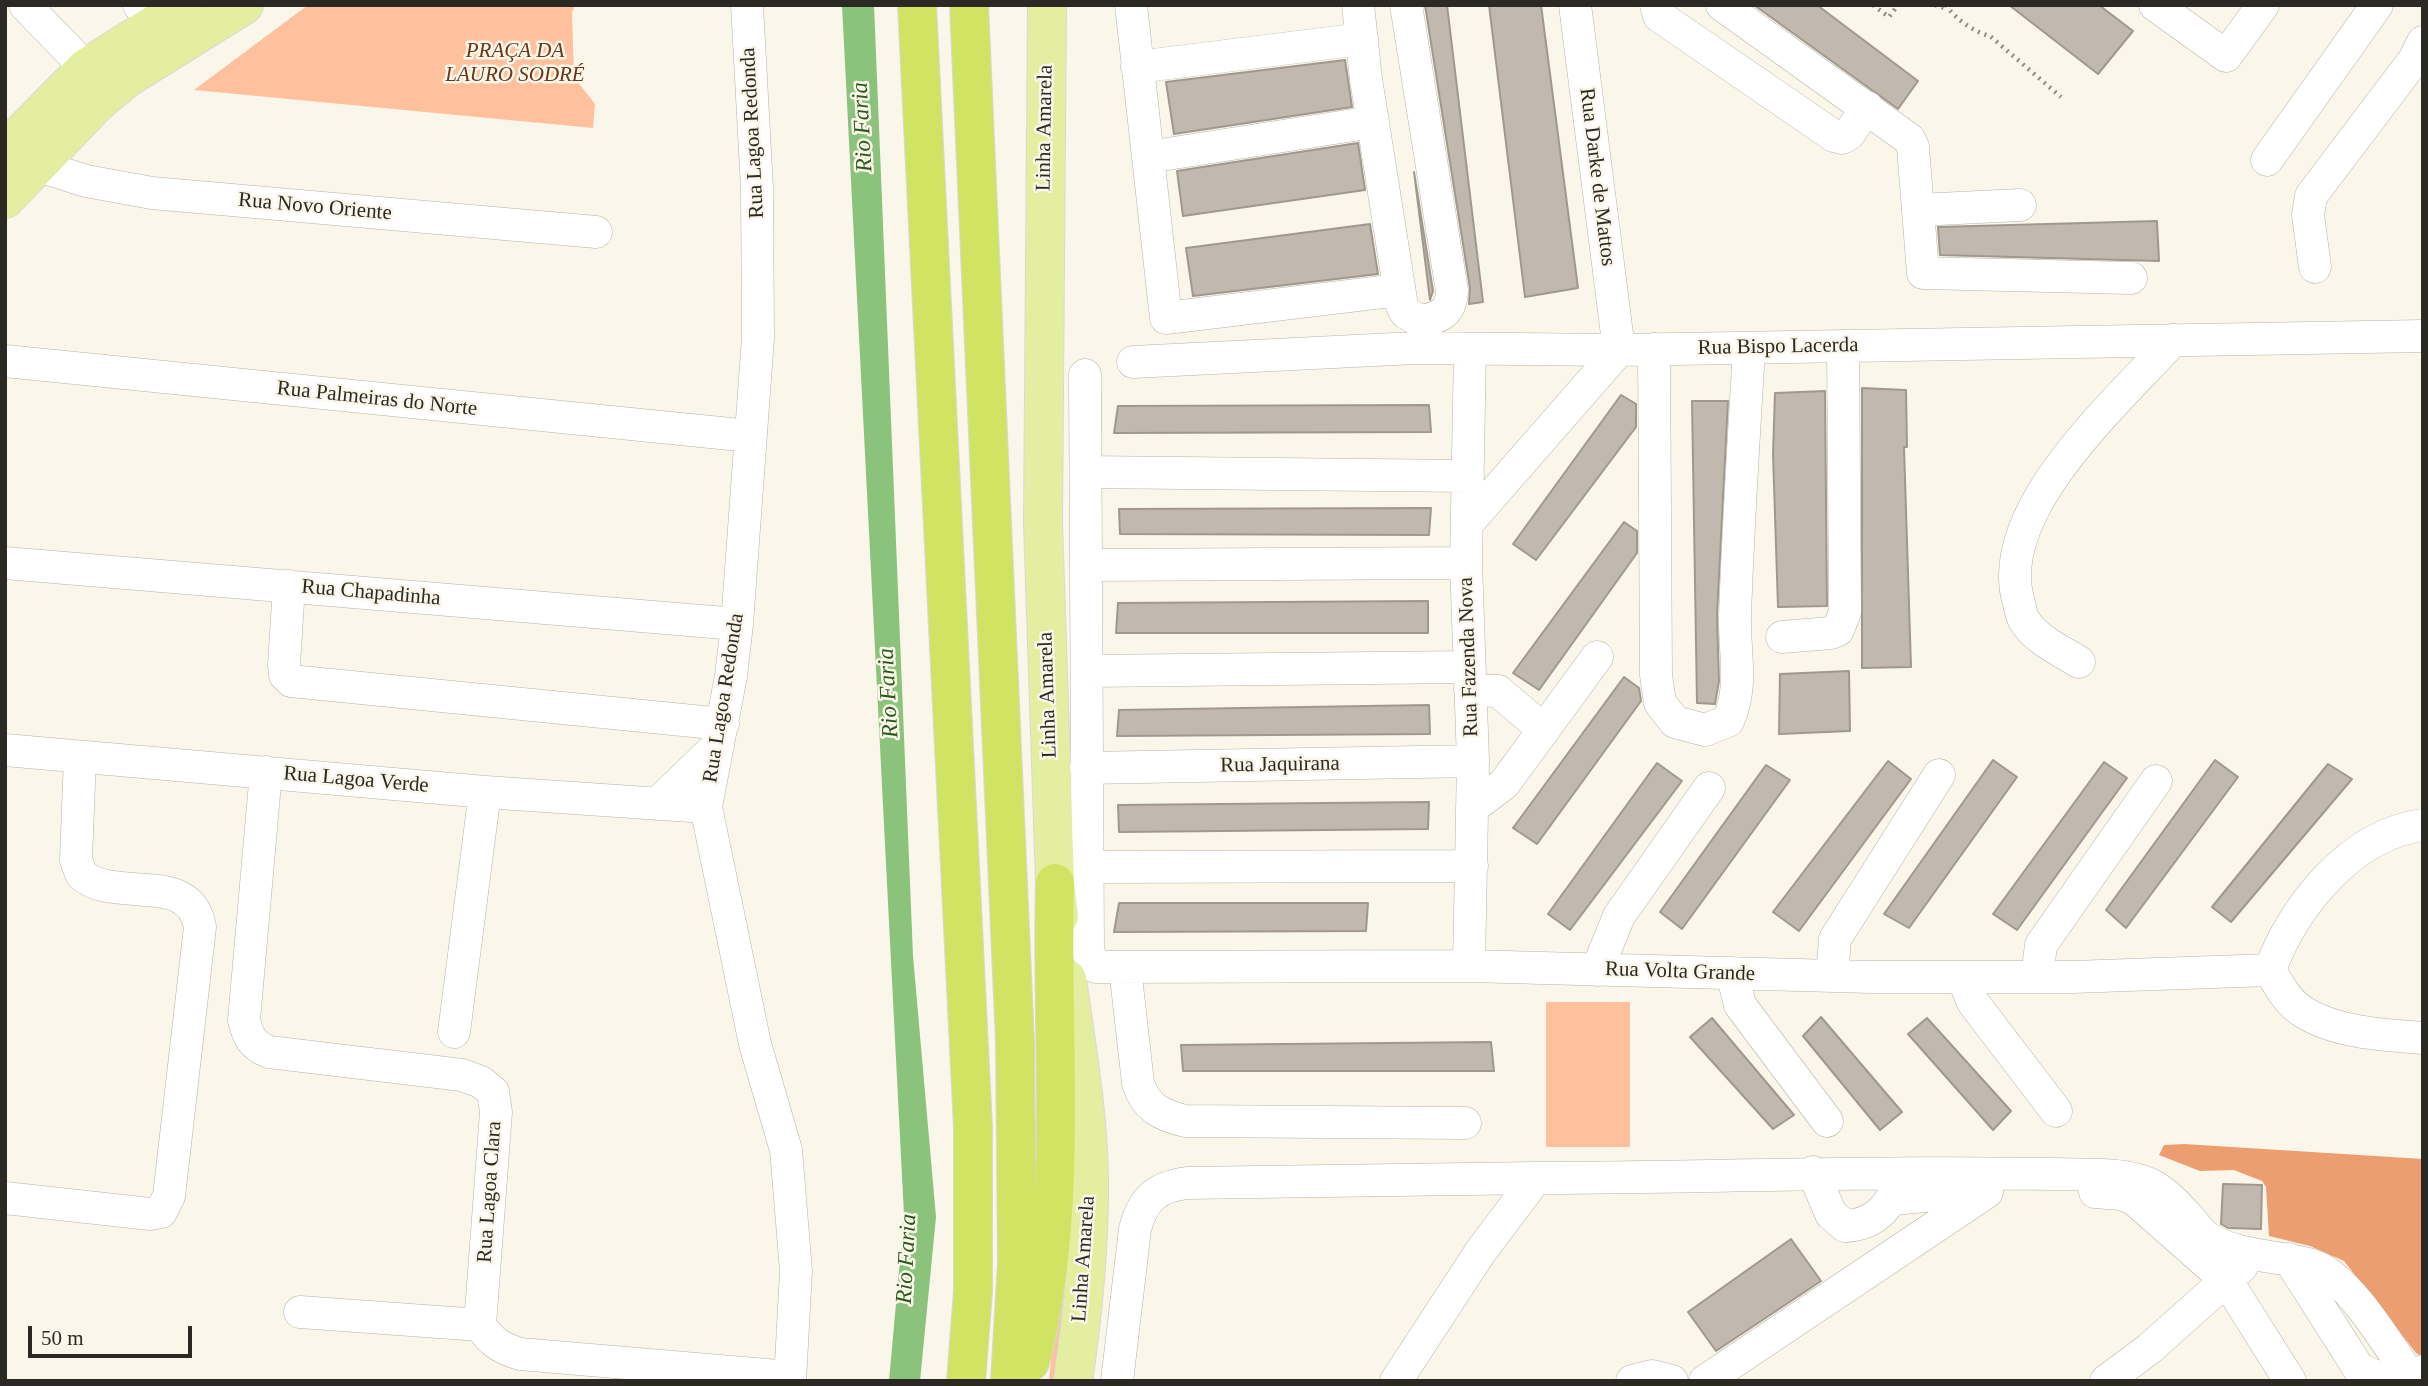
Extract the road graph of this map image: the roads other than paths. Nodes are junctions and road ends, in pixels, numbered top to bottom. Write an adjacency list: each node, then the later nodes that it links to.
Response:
1 (25, 5): 20 (street)
2 (244, 5): 24 (main road)
3 (747, 5): 43 (street, Rua Lagoa Redonda)
4 (917, 5): 102 (highway)
5 (969, 5): 103 (highway)
6 (1047, 5): 73 (main road, Linha Amarela)
7 (1131, 5): 19 (street)
8 (1358, 5): 17 (street)
9 (1406, 5): 32 (street)
10 (1575, 5): 39 (street, Rua Darke de Mattos)
11 (1656, 5): 21 (street)
12 (1722, 5): 21 (street)
13 (2155, 5): 14 (street)
14 (2263, 5)
15 (2377, 5): 25 (street)
16 (159, 11): 20 (main road)
17 (1362, 39): 19 (street); 22 (street)
18 (2423, 42): 30 (street)
19 (1137, 67): 23 (street)
20 (86, 68): 24 (main road)
21 (1867, 107): 28 (street)
22 (1373, 122): 23 (street); 32 (street)
23 (1148, 157): 32 (street)
24 (21, 158): 26 (main road); 29 (street, Rua Novo Oriente)
25 (2267, 160)
26 (5, 199)
27 (2020, 205): 28 (street)
28 (1918, 210): 31 (street)
29 (597, 232)
30 (2315, 267)
31 (2131, 278)
32 (1399, 290)
33 (2423, 336): 34 (street, Rua Bispo Lacerda)
34 (2173, 341): 35 (street, Rua Bispo Lacerda); 54 (street)
35 (1843, 346): 36 (street, Rua Bispo Lacerda); 52 (street)
36 (1749, 348): 38 (street, Rua Bispo Lacerda); 38 (street)
37 (1470, 349): 39 (street, Rua Bispo Lacerda); 41 (street, Rua Bispo Lacerda); 45 (street, Rua Fazenda Nova)
38 (1654, 349): 39 (street, Rua Bispo Lacerda)
39 (1619, 350): 46 (street)
40 (5, 361): 43 (street, Rua Palmeiras do Norte)
41 (1133, 362)
42 (1085, 375): 44 (street)
43 (750, 436): 51 (street, Rua Lagoa Redonda)
44 (1086, 472): 45 (street); 49 (street)
45 (1468, 476): 46 (street, Rua Fazenda Nova)
46 (1467, 524): 48 (street, Rua Fazenda Nova)
47 (5, 563): 50 (street, Rua Chapadinha)
48 (1466, 564): 49 (street); 56 (street, Rua Fazenda Nova)
49 (1087, 565): 55 (street)
50 (289, 586): 51 (street, Rua Chapadinha); 58 (street)
51 (737, 624): 58 (street, Rua Lagoa Redonda)
52 (1782, 637)
53 (1597, 657): 57 (street)
54 (2079, 662)
55 (1087, 671): 56 (street); 62 (street)
56 (1470, 679): 57 (street); 61 (street, Rua Fazenda Nova)
57 (1544, 730): 70 (street)
58 (720, 734): 68 (street); 69 (street, Rua Lagoa Redonda)
59 (5, 750): 60 (street, Rua Lagoa Verde)
60 (80, 757): 63 (street, Rua Lagoa Verde); 74 (street)
61 (1473, 761): 62 (street, Rua Jaquirana); 70 (street, Rua Fazenda Nova)
62 (1086, 768): 73 (street)
63 (266, 772): 67 (street, Rua Lagoa Verde); 75 (street, Rua Lagoa Clara)
64 (1939, 775): 81 (street)
65 (2156, 781): 83 (street)
66 (1709, 788): 78 (street)
67 (485, 792): 68 (street, Rua Lagoa Verde); 84 (street)
68 (657, 804): 69 (street, Rua Lagoa Verde)
69 (706, 807): 101 (street, Rua Lagoa Redonda)
70 (1472, 808): 72 (street, Rua Fazenda Nova)
71 (2423, 825): 79 (street)
72 (1472, 866): 73 (street); 76 (street, Rua Fazenda Nova)
73 (1071, 875): 77 (street, Rua Volta Grande); 104 (highway); 105 (main road, Linha Amarela)
74 (200, 928): 75 (street); 93 (street)
75 (251, 931): 99 (street, Rua Lagoa Clara)
76 (1469, 966): 77 (street, Rua Volta Grande); 78 (street, Rua Volta Grande)
77 (1125, 968): 88 (street)
78 (1597, 970): 80 (street, Rua Volta Grande)
79 (2270, 970): 83 (street, Rua Volta Grande); 85 (street)
80 (1732, 973): 81 (street, Rua Volta Grande); 87 (street)
81 (1832, 976): 82 (street, Rua Volta Grande)
82 (1963, 977): 83 (street, Rua Volta Grande); 86 (street)
83 (2037, 977)
84 (454, 1032)
85 (2423, 1038)
86 (2056, 1111)
87 (1827, 1121)
88 (1465, 1123)
89 (1813, 1172): 90 (street); 91 (street); 91 (street)
90 (1536, 1178): 106 (street); 107 (street)
91 (1898, 1187): 92 (street); 94 (street)
92 (1994, 1189): 94 (street); 110 (street)
93 (5, 1198)
94 (2205, 1248): 95 (street); 96 (street); 97 (street)
95 (2252, 1255): 96 (street); 100 (street)
96 (2227, 1281): 97 (street); 112 (street)
97 (2200, 1303): 111 (street)
98 (300, 1312): 99 (street)
99 (480, 1325): 101 (street)
100 (2417, 1374)
101 (790, 1379)
102 (966, 1381)
103 (1010, 1381)
104 (1024, 1381)
105 (1073, 1381)
106 (1117, 1381)
107 (1396, 1381)
108 (1632, 1381): 109 (street)
109 (1672, 1381)
110 (1705, 1381)
111 (2106, 1381)
112 (2290, 1381)

